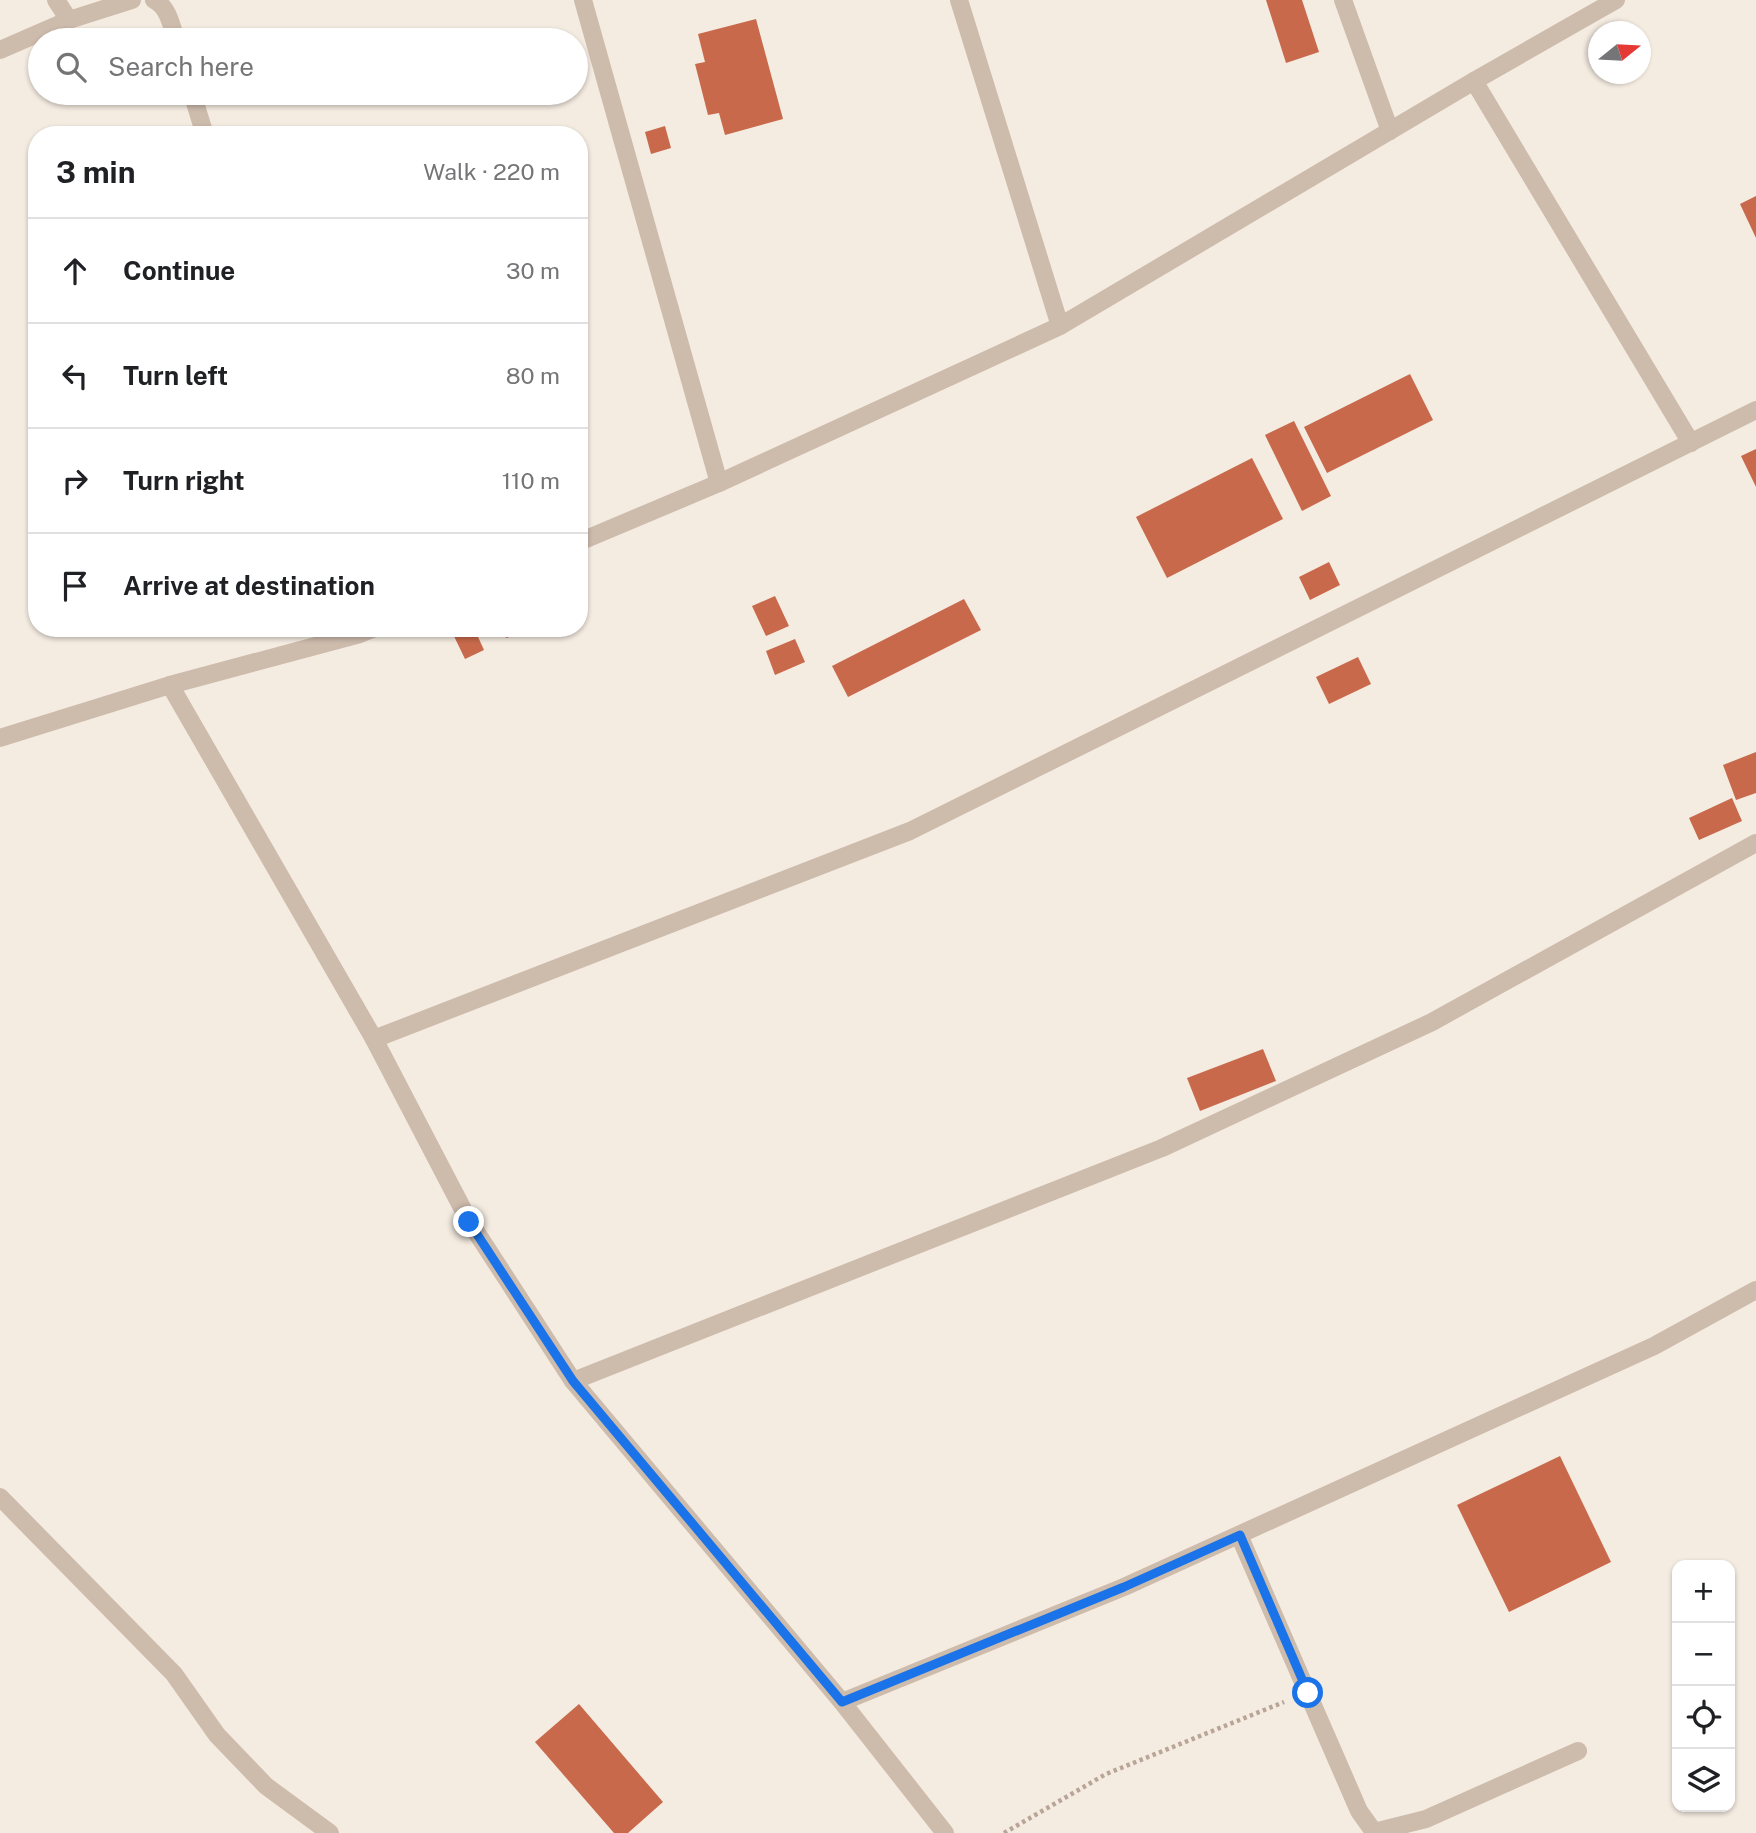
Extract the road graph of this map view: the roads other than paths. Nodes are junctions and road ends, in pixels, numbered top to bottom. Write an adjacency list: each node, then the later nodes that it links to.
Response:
1 (56, 0): 8 (street)
2 (132, 0): 8 (street)
3 (154, 0): 10 (street)
4 (583, 0): 20 (street)
5 (958, 0): 17 (street)
6 (1343, 0): 16 (street)
7 (1616, 0): 13 (street)
8 (69, 20): 9 (street)
9 (51, 28)
10 (172, 28)
11 (28, 38): 12 (street)
12 (0, 50)
13 (1474, 81): 16 (street); 19 (street)
14 (196, 105): 15 (street)
15 (202, 126)
16 (1390, 131): 17 (street)
17 (1060, 326): 20 (street)
18 (1756, 410): 19 (street)
19 (1691, 443): 26 (street)
20 (719, 483): 21 (street)
21 (588, 538)
22 (339, 637): 23 (street)
23 (170, 685): 24 (street); 26 (street)
24 (0, 738)
25 (1756, 843): 28 (street)
26 (374, 1040): 28 (street)
27 (1756, 1290): 30 (street)
28 (573, 1381): 31 (street)
29 (0, 1497): 33 (street)
30 (1240, 1535): 31 (street); 32 (street)
31 (842, 1702): 34 (street)
32 (1578, 1751)
33 (330, 1833)
34 (945, 1833)

